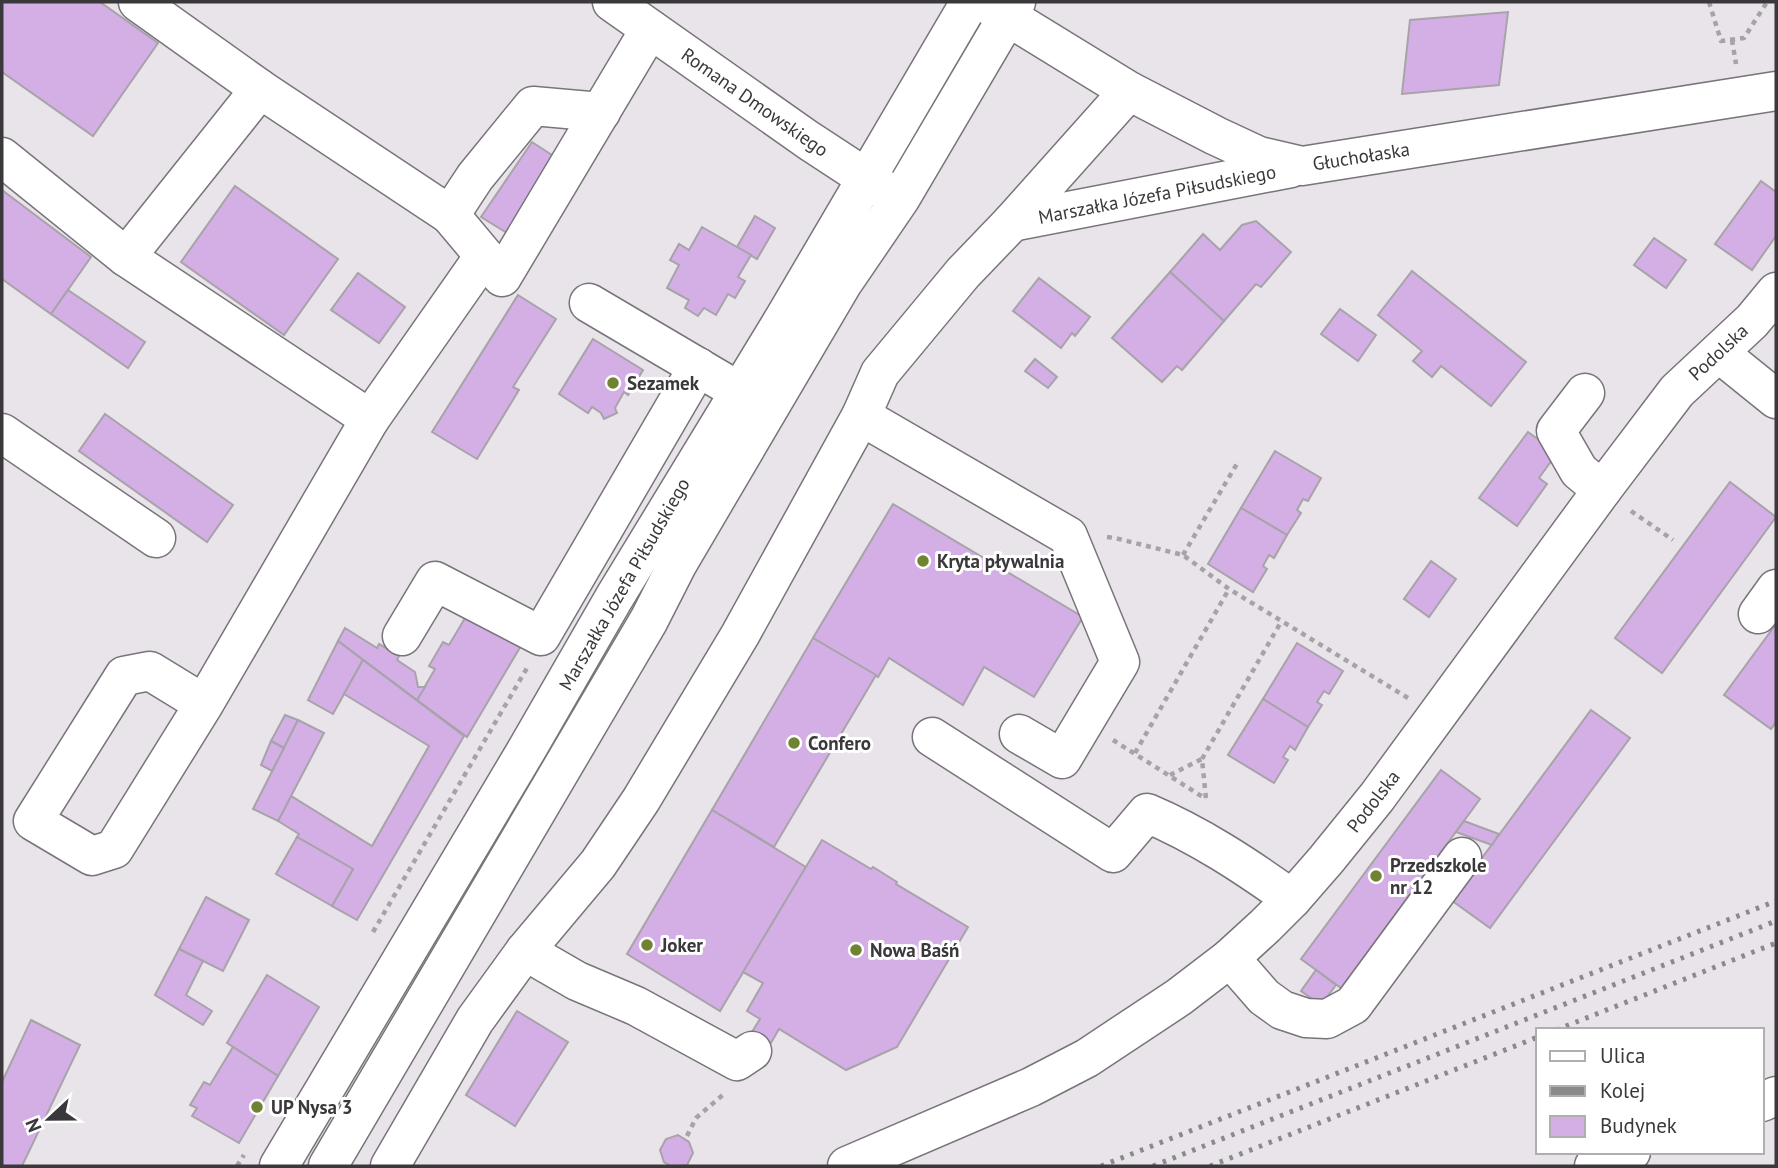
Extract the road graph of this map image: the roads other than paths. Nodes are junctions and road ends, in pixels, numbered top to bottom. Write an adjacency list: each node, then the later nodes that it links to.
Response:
1 (138, 2): 5 (street)
2 (612, 2): 6 (street, Romana Dmowskiego)
3 (970, 2): 13 (street, Marszałka Józefa Piłsudskiego)
4 (1002, 7): 8 (street, Głuchołaska); 14 (street, Marszałka Józefa Piłsudskiego)
5 (175, 14): 7 (street)
6 (650, 29): 10 (street); 13 (street, Romana Dmowskiego)
7 (260, 89): 15 (street); 17 (street)
8 (1129, 91): 12 (street, Głuchołaska); 16 (street, Marszałka Józefa Piłsudskiego)
9 (1776, 91): 12 (street, Głuchołaska)
10 (601, 112): 15 (street); 18 (street)
11 (2, 157): 17 (street)
12 (1302, 166): 16 (street, Marszałka Józefa Piłsudskiego)
13 (867, 178): 14 (street, Romana Dmowskiego); 23 (street, Marszałka Józefa Piłsudskiego)
14 (900, 200): 42 (street, Marszałka Józefa Piłsudskiego)
15 (450, 215): 18 (street)
16 (1012, 222): 26 (street, Marszałka Józefa Piłsudskiego)
17 (126, 257): 27 (street)
18 (493, 266): 27 (street)
19 (1776, 292): 21 (street, Podolska)
20 (589, 303): 22 (street)
21 (1719, 353): 25 (street); 29 (street, Podolska)
22 (698, 368): 23 (street); 31 (street)
23 (740, 392): 41 (street, Marszałka Józefa Piłsudskiego)
24 (1585, 393): 29 (street)
25 (1776, 398)
26 (861, 416): 33 (street); 37 (street, Marszałka Józefa Piłsudskiego)
27 (370, 419): 32 (street)
28 (2, 433): 30 (street)
29 (1602, 490): 36 (street, Podolska)
30 (156, 538)
31 (402, 636)
32 (204, 704): 32 (street)
33 (1019, 734)
34 (932, 737): 36 (street)
35 (1462, 857): 38 (street)
36 (1292, 899): 38 (street, Podolska)
37 (525, 951): 39 (street); 43 (street, Marszałka Józefa Piłsudskiego)
38 (1230, 958): 44 (street, Podolska)
39 (744, 1056)
40 (1626, 1154): 45 (street)
41 (262, 1160)
42 (328, 1166)
43 (390, 1166)
44 (847, 1166)
45 (1594, 1166)

